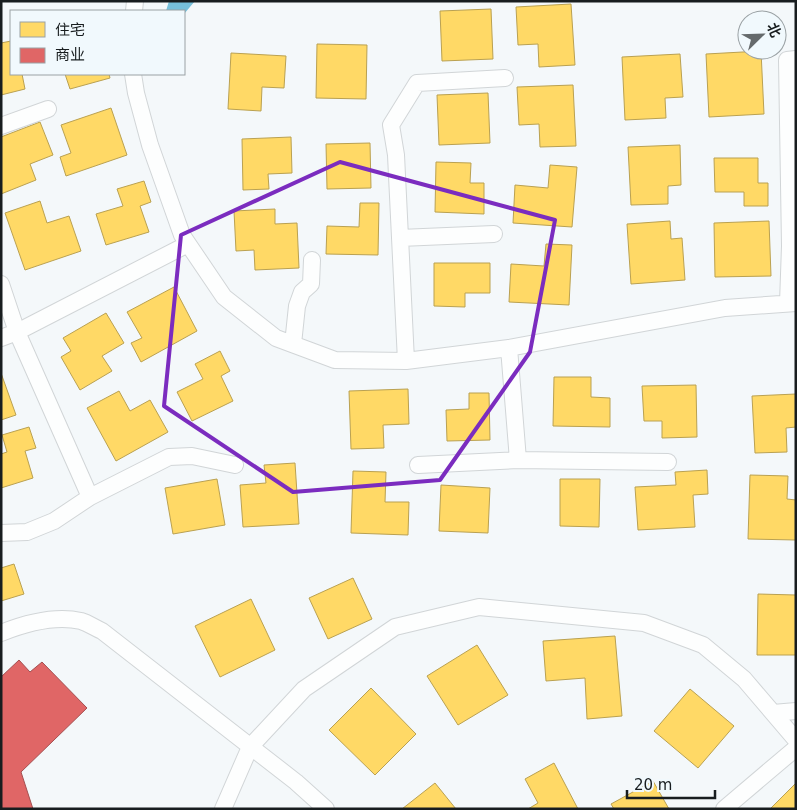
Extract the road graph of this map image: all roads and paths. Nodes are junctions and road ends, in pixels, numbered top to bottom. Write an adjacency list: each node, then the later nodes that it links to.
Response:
1 (796, 59): 6 (lane)
2 (133, 75): 9 (lane)
3 (505, 78): 8 (lane)
4 (48, 109): 5 (lane)
5 (1, 126)
6 (793, 214): 12 (lane)
7 (494, 234): 8 (lane)
8 (400, 238): 17 (lane)
9 (188, 244): 13 (lane); 15 (lane)
10 (312, 260): 15 (lane)
11 (1, 284): 13 (lane)
12 (792, 303): 16 (lane)
13 (17, 332): 14 (lane); 22 (lane)
14 (1, 338)
15 (292, 344): 17 (lane)
16 (509, 348): 17 (lane); 18 (lane)
17 (406, 362)
18 (518, 460): 19 (lane); 21 (lane)
19 (668, 462)
20 (235, 465): 22 (lane)
21 (418, 465)
22 (90, 497): 23 (lane)
23 (1, 533)
24 (1, 633): 28 (lane)
25 (796, 711): 26 (lane)
26 (773, 713): 27 (lane); 28 (lane)
27 (796, 740)
28 (250, 747): 30 (lane); 31 (lane)
29 (796, 748): 32 (lane)
30 (223, 809)
31 (326, 809)
32 (724, 809)

